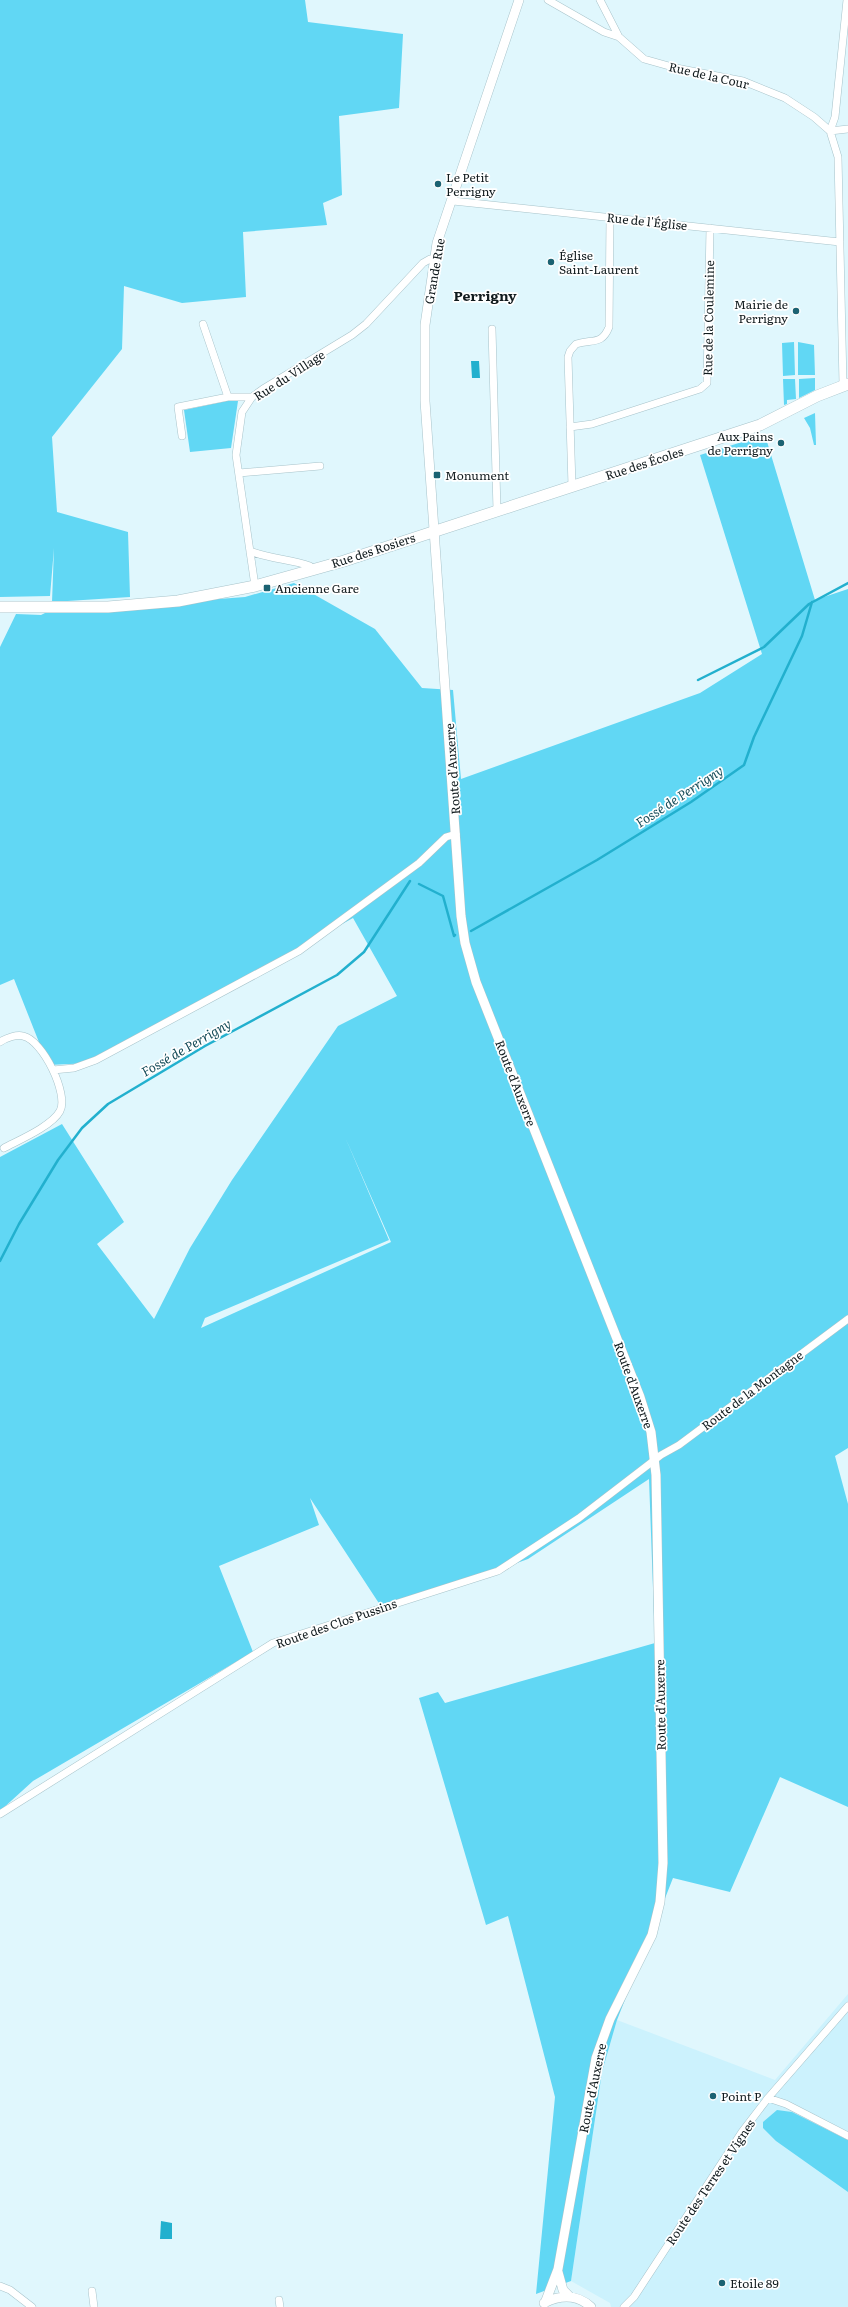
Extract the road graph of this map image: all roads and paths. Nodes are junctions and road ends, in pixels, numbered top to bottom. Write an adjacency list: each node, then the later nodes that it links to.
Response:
1 (519, 0): 8 (street, Grande Rue)
2 (548, 0): 5 (street)
3 (600, 0): 5 (street)
4 (847, 0): 7 (street)
5 (619, 36): 7 (street, Rue de la Cour)
6 (848, 129): 7 (street)
7 (830, 131): 11 (street)
8 (453, 201): 9 (street, Rue de l'Église); 12 (street, Grande Rue)
9 (610, 218): 10 (street, Rue de l'Église); 18 (street)
10 (710, 228): 11 (street, Rue de l'Église); 18 (street, Rue de la Coulemine)
11 (840, 242): 15 (street)
12 (434, 260): 17 (street, Rue du Village); 24 (street, Grande Rue)
13 (203, 324): 16 (street)
14 (492, 329): 23 (street)
15 (846, 384): 22 (main road, Rue des Écoles)
16 (228, 397): 17 (street); 19 (street)
17 (252, 397): 21 (street, Rue du Village)
18 (570, 427): 22 (street)
19 (182, 436)
20 (320, 466): 21 (street)
21 (239, 473): 25 (street, Rue du Village)
22 (572, 486): 23 (main road, Rue des Écoles)
23 (497, 510): 24 (main road, Rue des Écoles)
24 (434, 530): 26 (main road, Rue des Rosiers); 27 (street, Grande Rue)
25 (250, 551): 26 (street); 28 (street, Rue du Village)
26 (311, 570): 28 (main road, Rue des Rosiers)
27 (439, 584): 30 (street, Route d'Auxerre)
28 (255, 586): 29 (main road, Rue des Rosiers)
29 (0, 607)
30 (456, 834): 32 (street); 35 (street, Route d'Auxerre)
31 (0, 1042): 32 (street)
32 (53, 1070): 33 (street)
33 (4, 1148)
34 (848, 1319): 35 (street, Route de la Montagne)
35 (655, 1460): 36 (street, Route des Clos Pussins); 40 (street, Route d'Auxerre)
36 (0, 1814)
37 (848, 2006): 38 (street, Route des Terres et Vignes)
38 (768, 2098): 39 (street); 48 (street, Route des Terres et Vignes)
39 (848, 2136)
40 (558, 2269): 43 (street, Route d'Auxerre); 44 (street, Route d'Auxerre)
41 (0, 2286): 45 (street)
42 (92, 2292): 46 (street)
43 (570, 2297): 44 (street); 47 (street)
44 (543, 2305)
45 (32, 2307)
46 (94, 2307)
47 (591, 2307)
48 (624, 2307)

